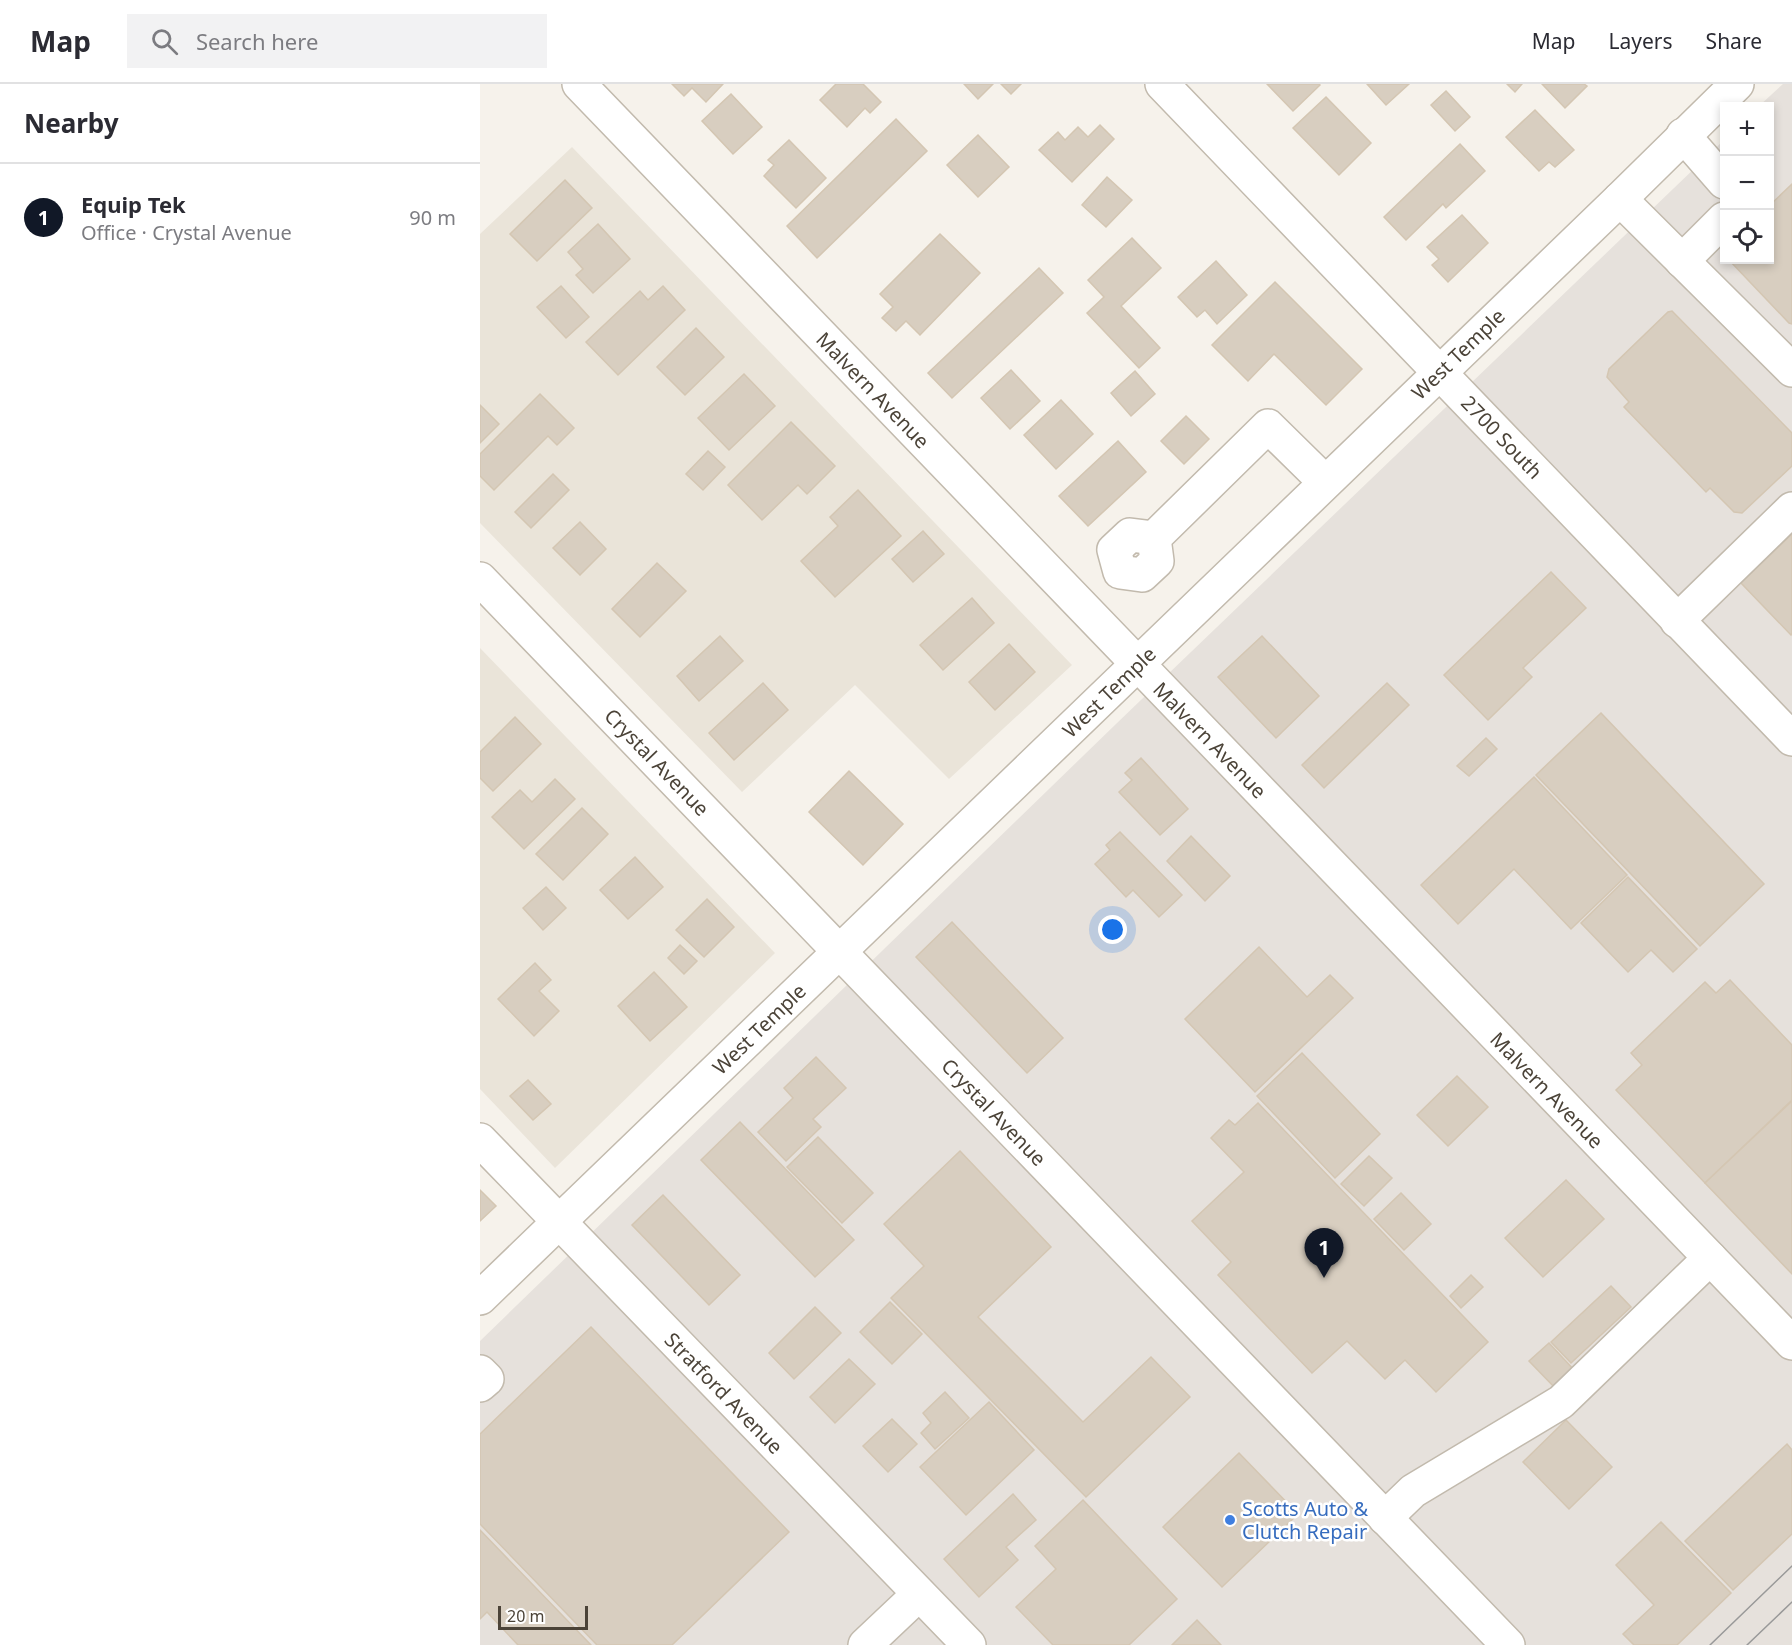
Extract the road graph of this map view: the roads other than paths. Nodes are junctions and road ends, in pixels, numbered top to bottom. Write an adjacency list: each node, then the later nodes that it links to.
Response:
1 (579, 84): 16 (street, Malvern Avenue)
2 (1162, 84): 10 (street, 2700 South)
3 (1737, 84): 4 (street, West Temple)
4 (1683, 135): 5 (street); 6 (street, West Temple)
5 (1720, 176)
6 (1620, 199): 8 (street); 10 (street, West Temple)
7 (1720, 224): 8 (street)
8 (1682, 261): 9 (street)
9 (1792, 370)
10 (1440, 372): 11 (street, West Temple); 15 (street, 2700 South)
11 (1325, 482): 13 (street); 16 (street, West Temple)
12 (1792, 509): 15 (street)
13 (1154, 538)
14 (480, 579): 18 (street, Crystal Avenue)
15 (1677, 621): 17 (street, 2700 South)
16 (1137, 664): 18 (street, West Temple); 21 (street, Malvern Avenue)
17 (1792, 739)
18 (840, 951): 20 (street, West Temple); 26 (street, Crystal Avenue)
19 (480, 1140): 20 (street, Stratford Avenue)
20 (558, 1222): 22 (street, West Temple); 27 (street, Stratford Avenue)
21 (1710, 1258): 23 (street, Malvern Avenue); 26 (street)
22 (480, 1298)
23 (1792, 1343)
24 (480, 1372): 25 (street)
25 (480, 1385)
26 (1385, 1518): 30 (street, Crystal Avenue)
27 (919, 1594): 28 (street); 29 (street, Stratford Avenue)
28 (866, 1645)
29 (969, 1645)
30 (1508, 1645)

